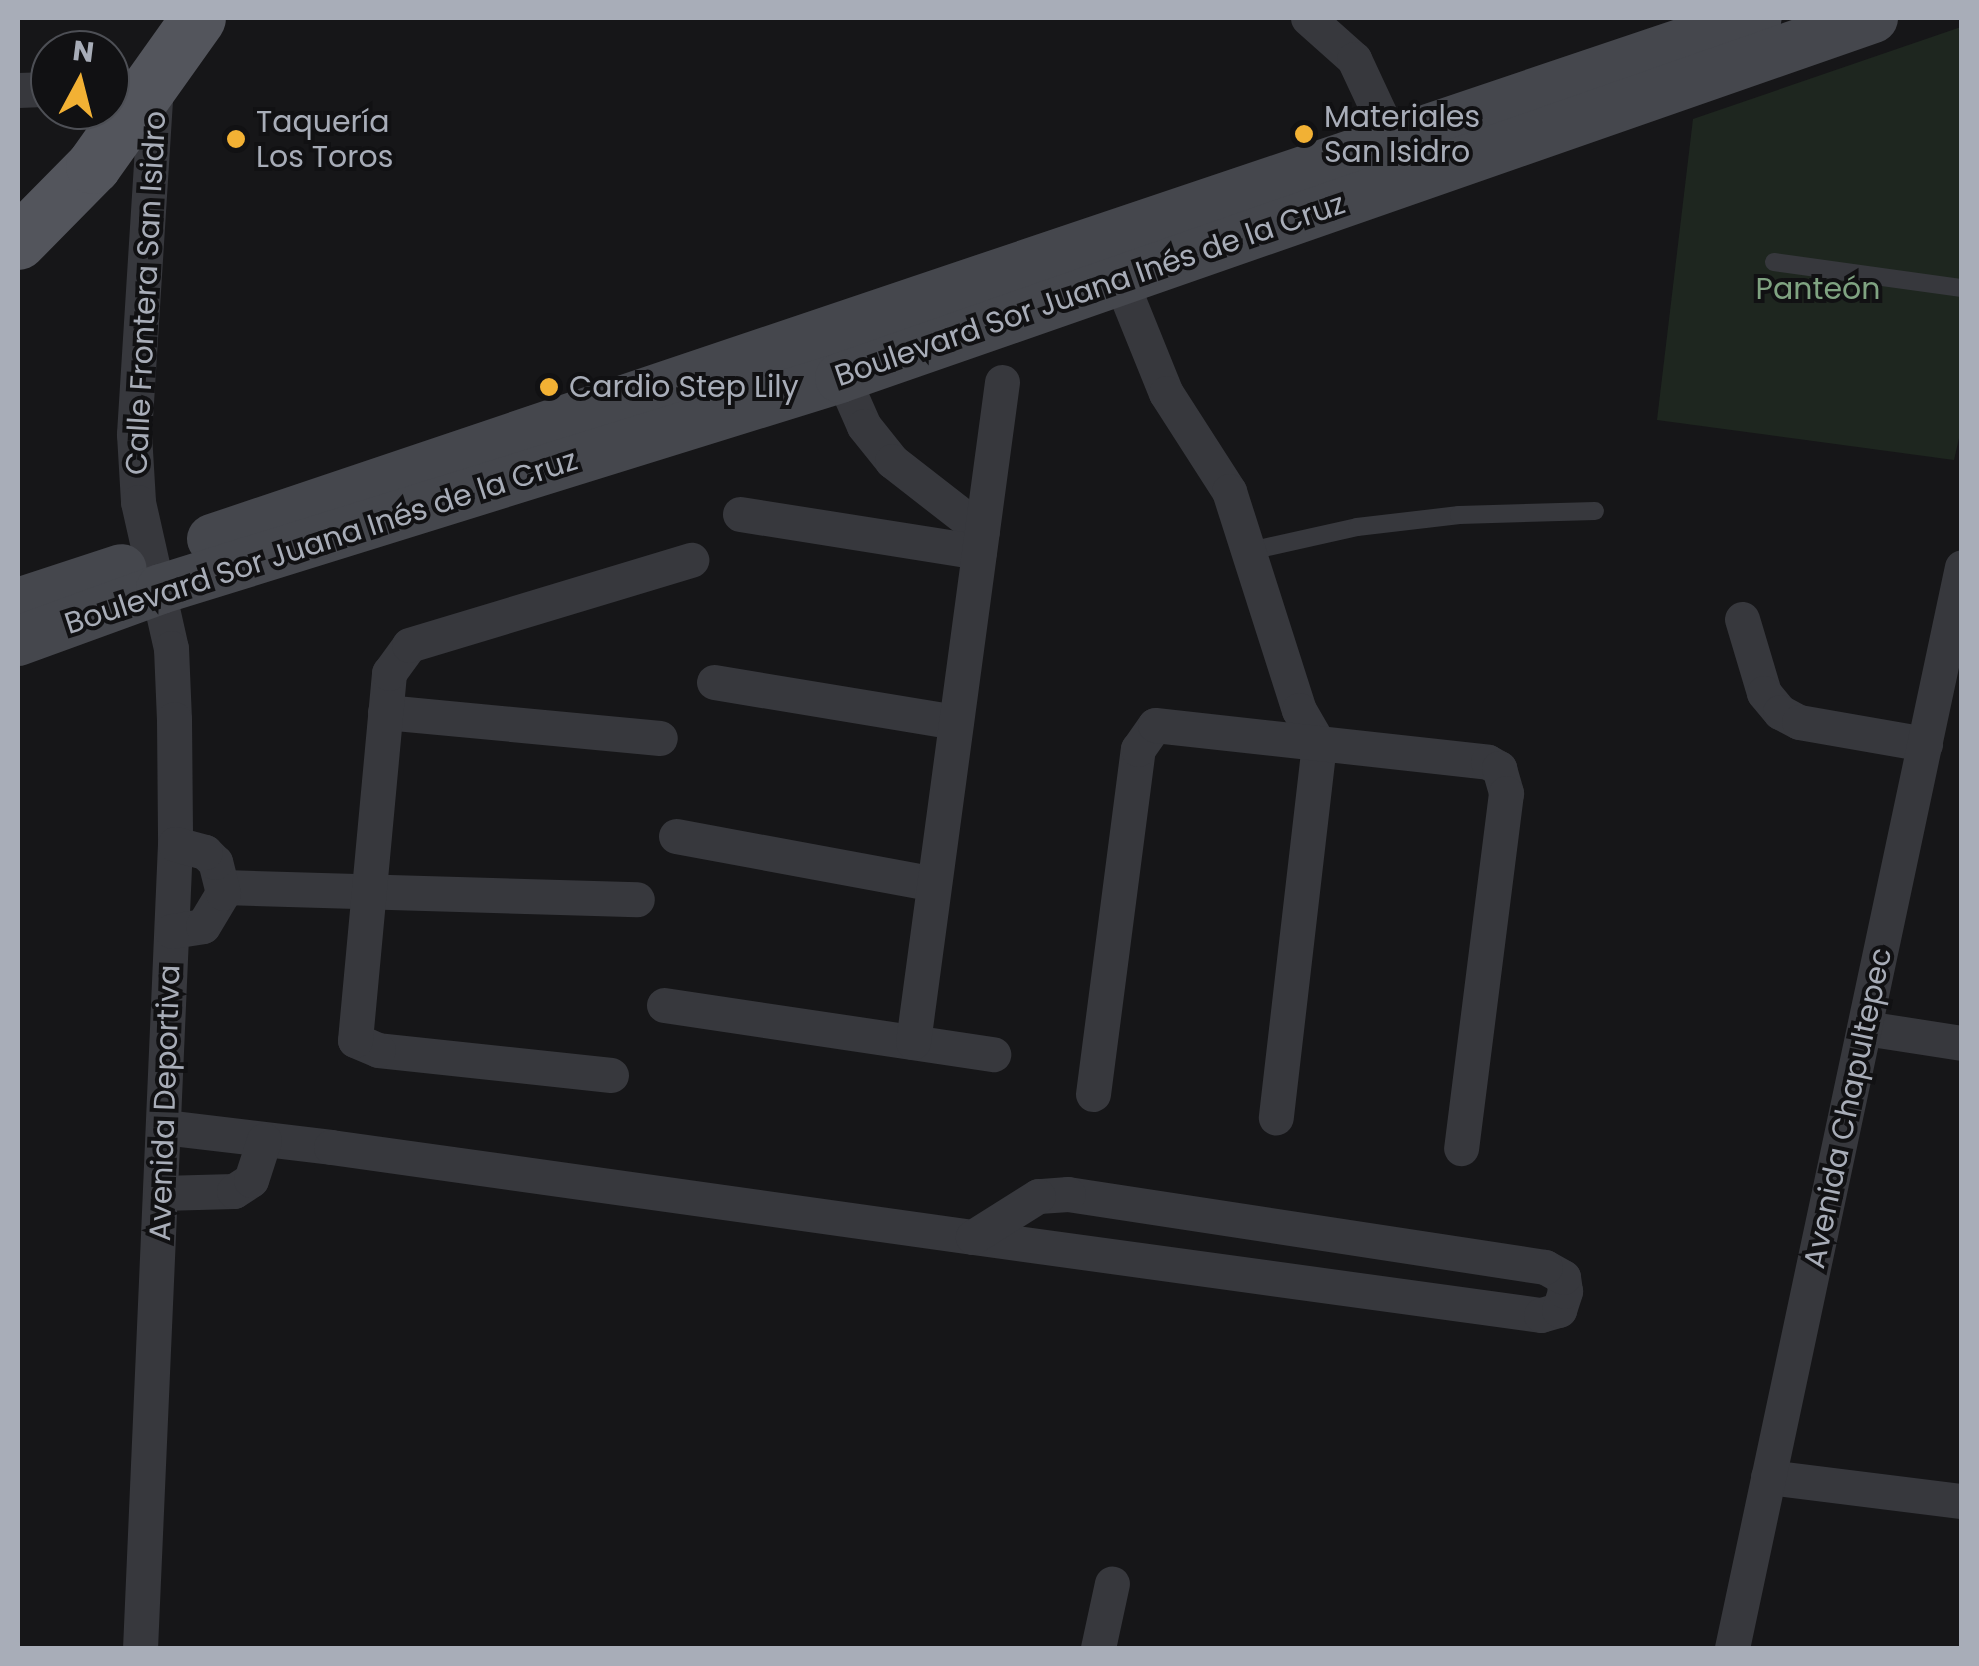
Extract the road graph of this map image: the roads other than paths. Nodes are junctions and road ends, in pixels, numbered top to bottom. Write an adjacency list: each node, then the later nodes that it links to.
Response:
1 (198, 18): 5 (main road)
2 (1308, 18): 6 (street)
3 (1757, 18): 6 (main road, Boulevard Sor Juana Inés de la Cruz)
4 (1873, 18): 6 (main road, Boulevard Sor Juana Inés de la Cruz)
5 (133, 85): 7 (main road); 20 (street, Calle Frontera San Isidro)
6 (1401, 159): 8 (main road, Boulevard Sor Juana Inés de la Cruz)
7 (18, 242)
8 (1111, 258): 11 (main road, Boulevard Sor Juana Inés de la Cruz); 12 (main road, Boulevard Sor Juana Inés de la Cruz); 17 (street)
9 (1774, 262): 10 (lane)
10 (1962, 288)
11 (825, 331): 12 (street); 20 (main road, Boulevard Sor Juana Inés de la Cruz)
12 (840, 378): 16 (street); 20 (main road, Boulevard Sor Juana Inés de la Cruz)
13 (1002, 382): 16 (street)
14 (1595, 511): 17 (lane)
15 (740, 514): 16 (street)
16 (981, 542): 26 (street)
17 (1250, 551): 28 (street)
18 (691, 560): 25 (street)
19 (1962, 567): 29 (street, Avenida Chapultepec)
20 (156, 575): 21 (main road, Boulevard Sor Juana Inés de la Cruz); 23 (main road, Boulevard Sor Juana Inés de la Cruz); 31 (street, Avenida Deportiva)
21 (18, 602)
22 (1742, 619): 29 (street)
23 (18, 640)
24 (714, 682): 26 (street)
25 (384, 712): 27 (street); 34 (street)
26 (956, 722): 32 (street)
27 (660, 738)
28 (1319, 744): 43 (street); 44 (street); 47 (street)
29 (1925, 744): 38 (street, Avenida Chapultepec)
30 (676, 836): 32 (street)
31 (175, 844): 33 (street); 36 (street, Avenida Deportiva)
32 (934, 884): 39 (street)
33 (222, 887): 34 (street); 36 (street)
34 (366, 887): 35 (street); 42 (street)
35 (636, 899)
36 (172, 931): 45 (street, Avenida Deportiva)
37 (664, 1005): 39 (street)
38 (1865, 1028): 40 (street); 52 (street, Avenida Chapultepec)
39 (913, 1042): 41 (street)
40 (1962, 1042)
41 (993, 1054)
42 (611, 1076)
43 (1093, 1094)
44 (1276, 1118)
45 (164, 1126): 46 (street); 48 (street, Avenida Deportiva)
46 (264, 1140): 48 (street); 50 (street)
47 (1461, 1148)
48 (162, 1192): 55 (street, Avenida Deportiva)
49 (1276, 1226): 50 (street); 51 (street); 51 (street)
50 (973, 1237): 51 (street)
51 (1272, 1278)
52 (1768, 1478): 53 (street); 57 (street, Avenida Chapultepec)
53 (1962, 1501)
54 (1112, 1583): 56 (street)
55 (140, 1648)
56 (1098, 1648)
57 (1732, 1648)

